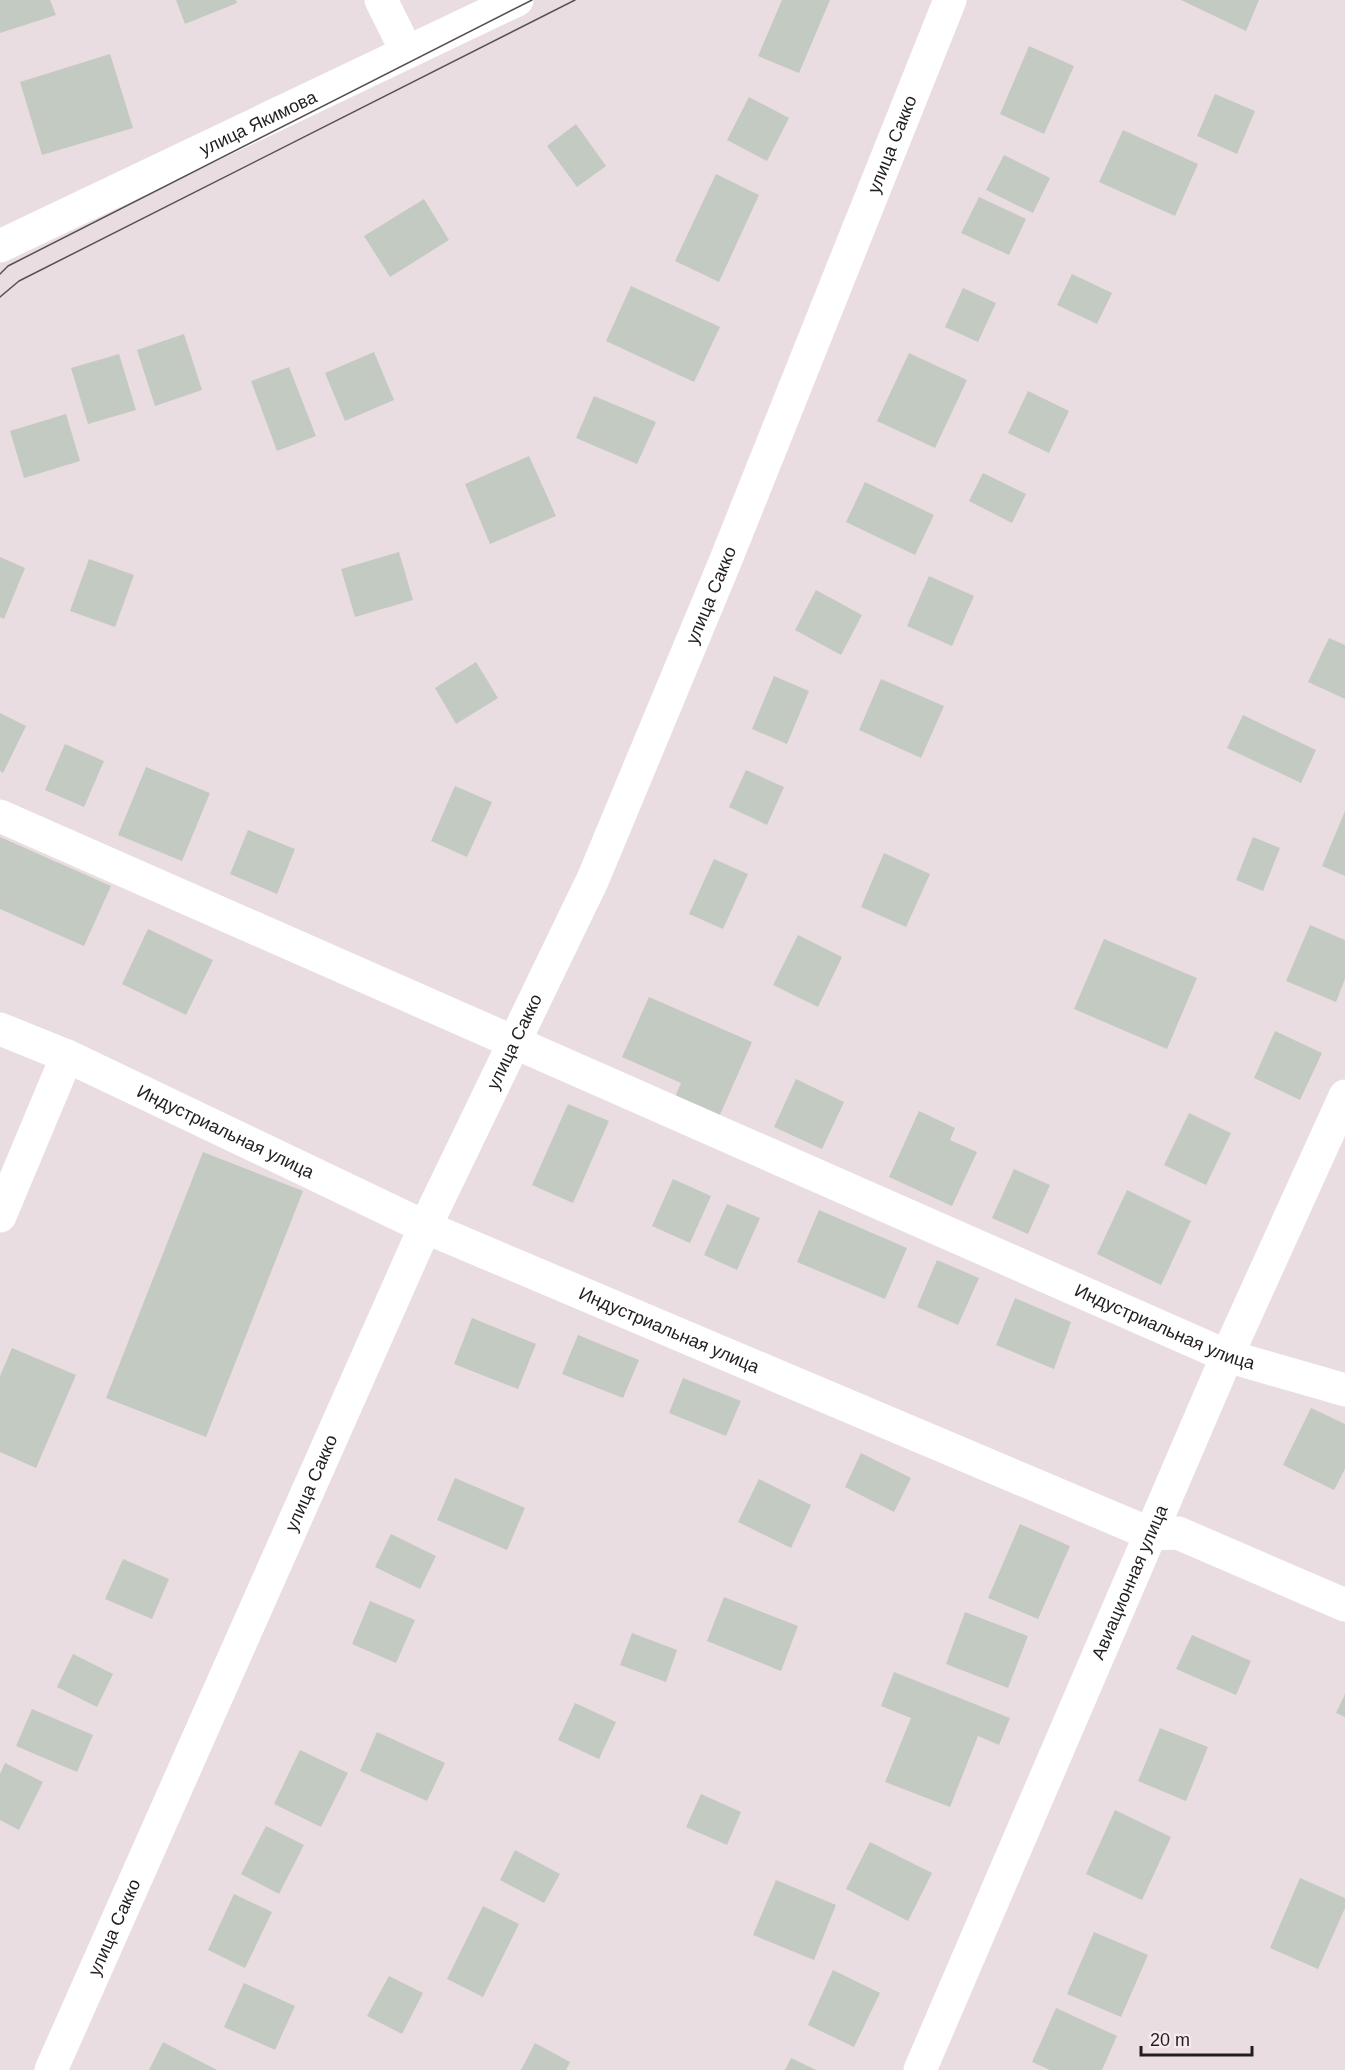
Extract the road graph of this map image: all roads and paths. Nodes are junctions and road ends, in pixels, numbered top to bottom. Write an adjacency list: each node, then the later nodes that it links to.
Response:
1 (381, 0): 4 (street)
2 (517, 0): 4 (street, улица Якимова)
3 (950, 0): 8 (street, улица Сакко)
4 (407, 51): 5 (street, улица Якимова)
5 (0, 246)
6 (0, 816): 8 (street, Индустриальная улица)
7 (0, 1029): 9 (street, Индустриальная улица)
8 (514, 1042): 12 (street, улица Сакко); 13 (street, Индустриальная улица)
9 (67, 1056): 11 (street); 12 (street, Индустриальная улица)
10 (1345, 1096): 13 (street, Авиационная улица)
11 (0, 1216)
12 (425, 1227): 15 (street, Индустриальная улица); 17 (street, улица Сакко)
13 (1227, 1356): 14 (street, Индустриальная улица); 15 (street, Авиационная улица)
14 (1345, 1390)
15 (1151, 1534): 16 (street, Индустриальная улица); 18 (street, Авиационная улица)
16 (1345, 1605)
17 (51, 2070)
18 (920, 2070)

